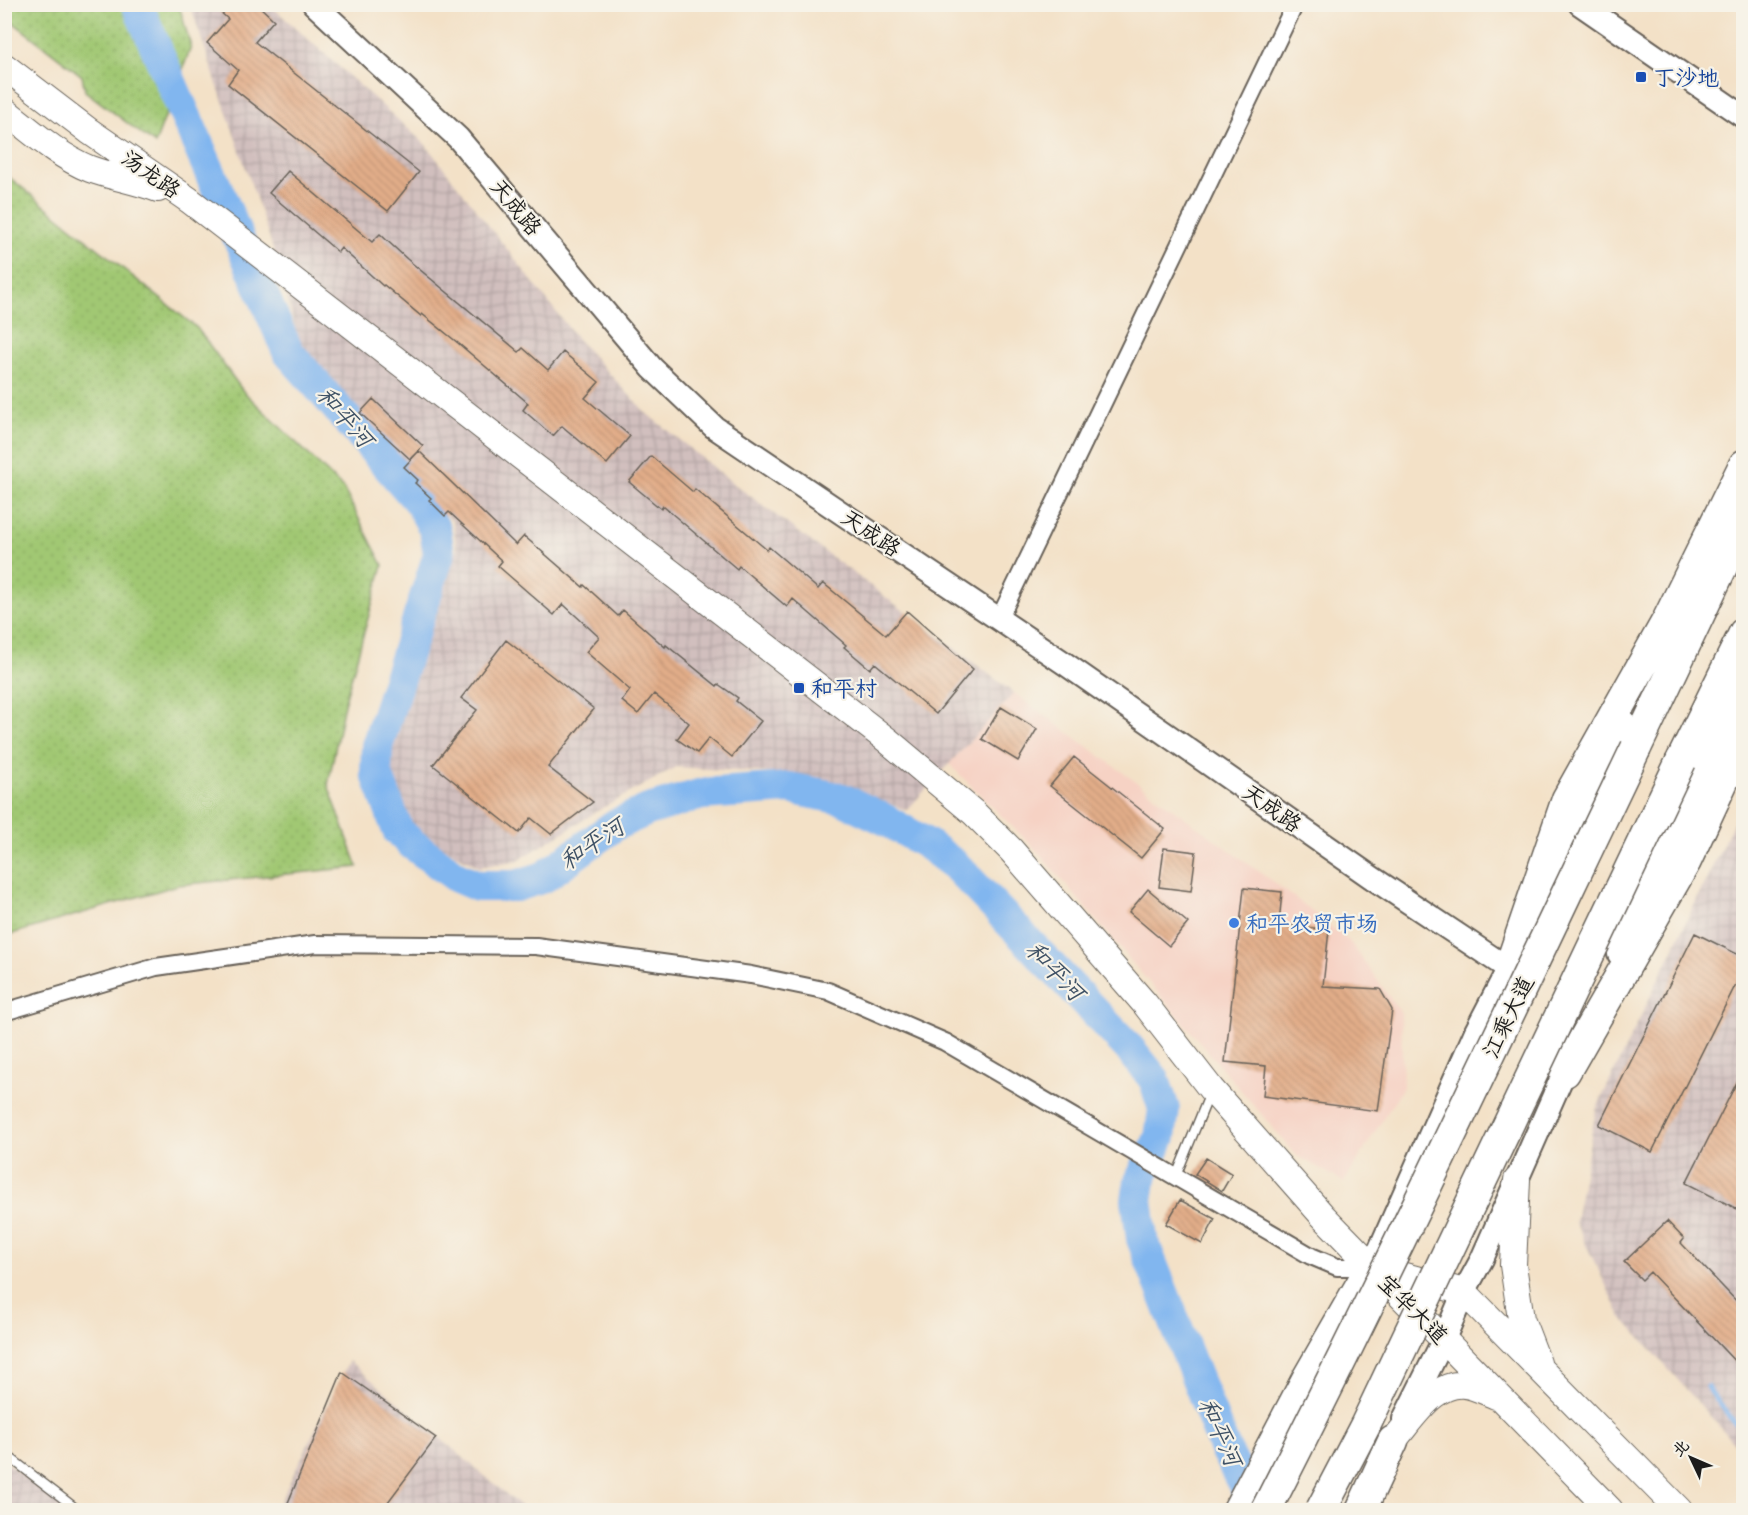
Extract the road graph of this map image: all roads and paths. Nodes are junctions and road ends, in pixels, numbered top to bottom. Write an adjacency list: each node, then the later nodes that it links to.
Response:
1 (314, 4): 11 (street, 天成路)
2 (1296, 4): 11 (street)
3 (1592, 8): 6 (street)
4 (4, 66): 7 (main road, 汤龙路)
5 (4, 110): 7 (main road, 汤龙路)
6 (1743, 117)
7 (189, 200): 18 (main road)
8 (1743, 465): 15 (highway)
9 (1743, 479): 15 (street)
10 (1743, 521): 32 (highway, 江乘大道, bridge)
11 (999, 619): 15 (street, 天成路)
12 (1743, 633): 33 (highway, 江乘大道, bridge)
13 (1743, 685): 17 (street)
14 (1743, 736): 17 (highway)
15 (1509, 969): 21 (street)
16 (4, 1012): 19 (street)
17 (1565, 1072): 20 (street)
18 (1211, 1089): 19 (lane); 21 (main road)
19 (1169, 1172): 21 (street)
20 (1517, 1180): 22 (street); 24 (main road)
21 (1371, 1267): 22 (main road, 宝华大道); 23 (main road, 宝华大道); 28 (highway)
22 (1464, 1292): 23 (street); 24 (main road)
23 (1444, 1339): 25 (main road, 宝华大道); 26 (street)
24 (1540, 1369): 38 (main road)
25 (1500, 1398): 26 (main road); 37 (main road, 宝华大道)
26 (1393, 1441): 34 (street); 35 (highway); 36 (street)
27 (4, 1453): 29 (lane)
28 (1266, 1471): 30 (highway); 31 (street)
29 (78, 1510)
30 (1238, 1510)
31 (1252, 1510)
32 (1266, 1510)
33 (1321, 1510)
34 (1355, 1510)
35 (1361, 1510)
36 (1374, 1510)
37 (1610, 1510)
38 (1679, 1510)

